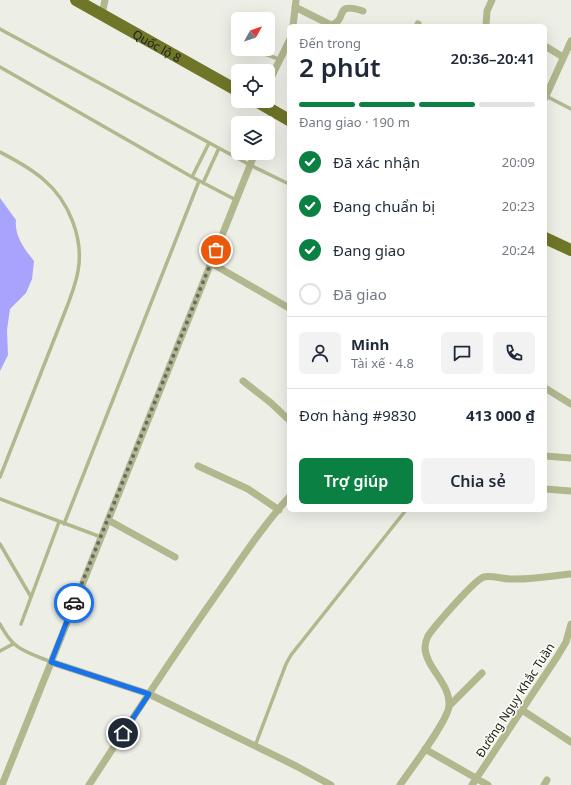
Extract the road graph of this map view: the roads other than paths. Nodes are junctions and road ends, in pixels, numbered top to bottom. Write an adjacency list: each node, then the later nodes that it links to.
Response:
1 (76, 0): 6 (highway, Quốc lộ 8)
2 (105, 0): 6 (street)
3 (492, 0): 10 (street)
4 (296, 4): 7 (street); 8 (street)
5 (363, 11): 9 (street)
6 (102, 14): 20 (highway, Quốc lộ 8)
7 (293, 24)
8 (329, 24)
9 (333, 24)
10 (486, 24)
11 (0, 29): 28 (lane)
12 (571, 41): 16 (street)
13 (287, 46): 17 (street)
14 (547, 47): 16 (street)
15 (270, 56): 17 (lane)
16 (563, 57): 21 (street)
17 (281, 60): 19 (street)
18 (0, 67): 33 (lane)
19 (275, 71)
20 (231, 87)
21 (547, 95)
22 (547, 97): 24 (lane)
23 (268, 108): 25 (highway)
24 (571, 109)
25 (274, 112): 26 (street); 27 (highway)
26 (272, 116)
27 (287, 119)
28 (209, 143): 29 (lane); 33 (lane)
29 (220, 148): 32 (lane); 34 (lane)
30 (0, 152): 48 (lane)
31 (252, 160): 32 (street)
32 (250, 165): 35 (lane); 36 (street)
33 (192, 177): 34 (lane)
34 (201, 182): 36 (lane); 57 (lane)
35 (287, 183)
36 (236, 200): 39 (street)
37 (547, 239): 38 (highway)
38 (571, 250)
39 (211, 262): 40 (street); 55 (street)
40 (287, 307)
41 (243, 381): 44 (street)
42 (547, 389): 43 (street)
43 (571, 404)
44 (287, 418)
45 (547, 456): 46 (street)
46 (571, 458)
47 (198, 466): 53 (street)
48 (0, 476)
49 (547, 489): 50 (street)
50 (571, 492)
51 (0, 499): 56 (lane)
52 (287, 500): 53 (street)
53 (279, 510): 70 (street)
54 (404, 512): 74 (lane)
55 (108, 520): 58 (street); 60 (street)
56 (59, 522): 57 (lane); 62 (lane)
57 (64, 524): 58 (lane)
58 (101, 537): 68 (street)
59 (0, 544): 62 (lane)
60 (175, 557)
61 (571, 574): 71 (street)
62 (31, 597): 64 (lane)
63 (0, 624): 66 (lane)
64 (21, 624)
65 (571, 624): 72 (street, Đường Ngụy Khắc Tuần)
66 (13, 644): 67 (lane); 68 (lane)
67 (0, 651)
68 (51, 662): 70 (street); 77 (street)
69 (482, 673): 71 (street)
70 (149, 694): 74 (street); 78 (street)
71 (449, 706): 75 (street)
72 (522, 710): 73 (street); 76 (street, Đường Ngụy Khắc Tuần)
73 (571, 742)
74 (255, 746): 79 (street)
75 (425, 749): 76 (street); 80 (street)
76 (477, 778): 81 (street, Đường Ngụy Khắc Tuần); 82 (street)
77 (1, 782)
78 (89, 785)
79 (330, 785)
80 (400, 785)
81 (472, 785)
82 (488, 785)

